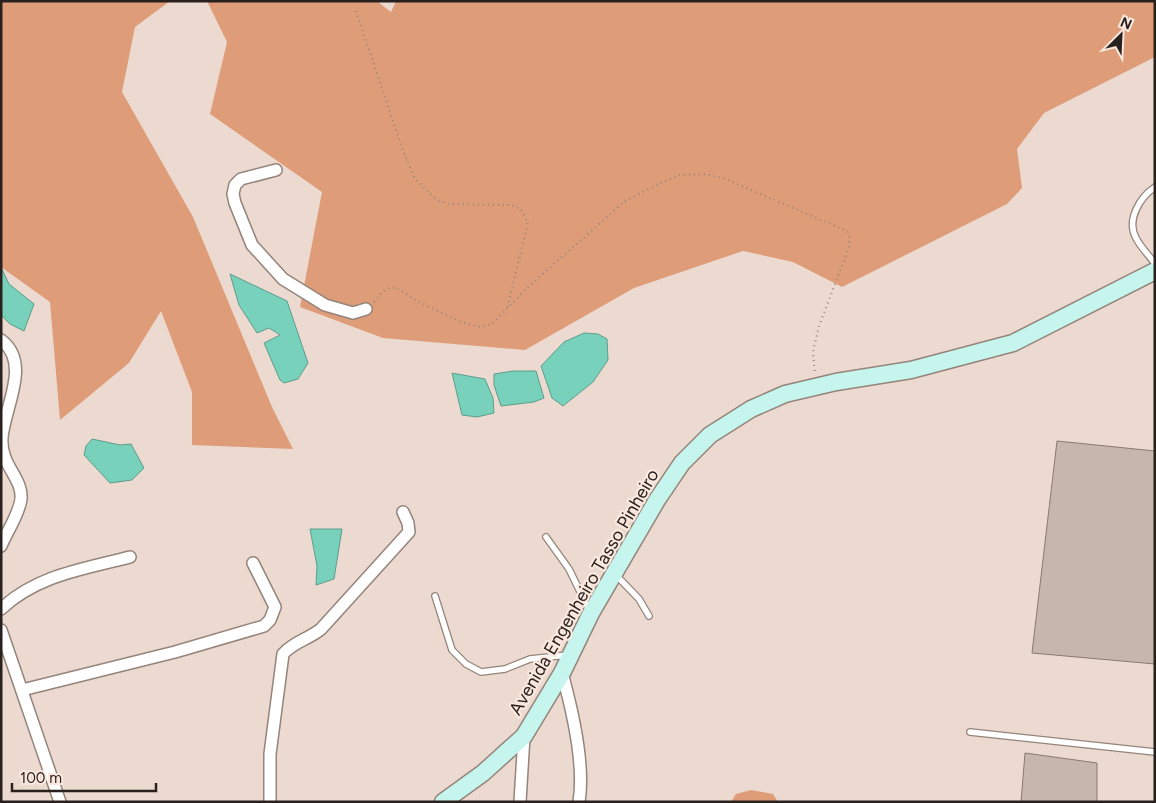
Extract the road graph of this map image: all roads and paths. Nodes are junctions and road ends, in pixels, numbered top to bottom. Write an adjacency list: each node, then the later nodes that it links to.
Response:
1 (356, 11): 7 (path)
2 (276, 170): 6 (street)
3 (1155, 187): 4 (lane)
4 (1155, 264)
5 (1155, 271): 9 (main road, Avenida Engenheiro Tasso Pinheiro)
6 (366, 309): 7 (path)
7 (506, 312): 9 (path)
8 (1, 340): 12 (street)
9 (816, 387): 15 (main road, Avenida Engenheiro Tasso Pinheiro)
10 (403, 512): 28 (street)
11 (546, 538): 18 (lane)
12 (1, 546)
13 (130, 557): 17 (street)
14 (253, 563): 23 (street)
15 (614, 573): 18 (main road, Avenida Engenheiro Tasso Pinheiro); 19 (lane)
16 (435, 596): 21 (lane)
17 (1, 610)
18 (591, 614): 21 (main road, Avenida Engenheiro Tasso Pinheiro)
19 (649, 616)
20 (1, 630): 23 (street)
21 (570, 655): 22 (main road, Avenida Engenheiro Tasso Pinheiro)
22 (562, 673): 25 (main road, Avenida Engenheiro Tasso Pinheiro); 31 (street)
23 (22, 690): 27 (street)
24 (970, 732): 26 (lane)
25 (524, 736): 29 (main road, Avenida Engenheiro Tasso Pinheiro); 30 (street)
26 (1155, 752)
27 (60, 802)
28 (270, 802)
29 (443, 802)
30 (520, 802)
31 (579, 802)

